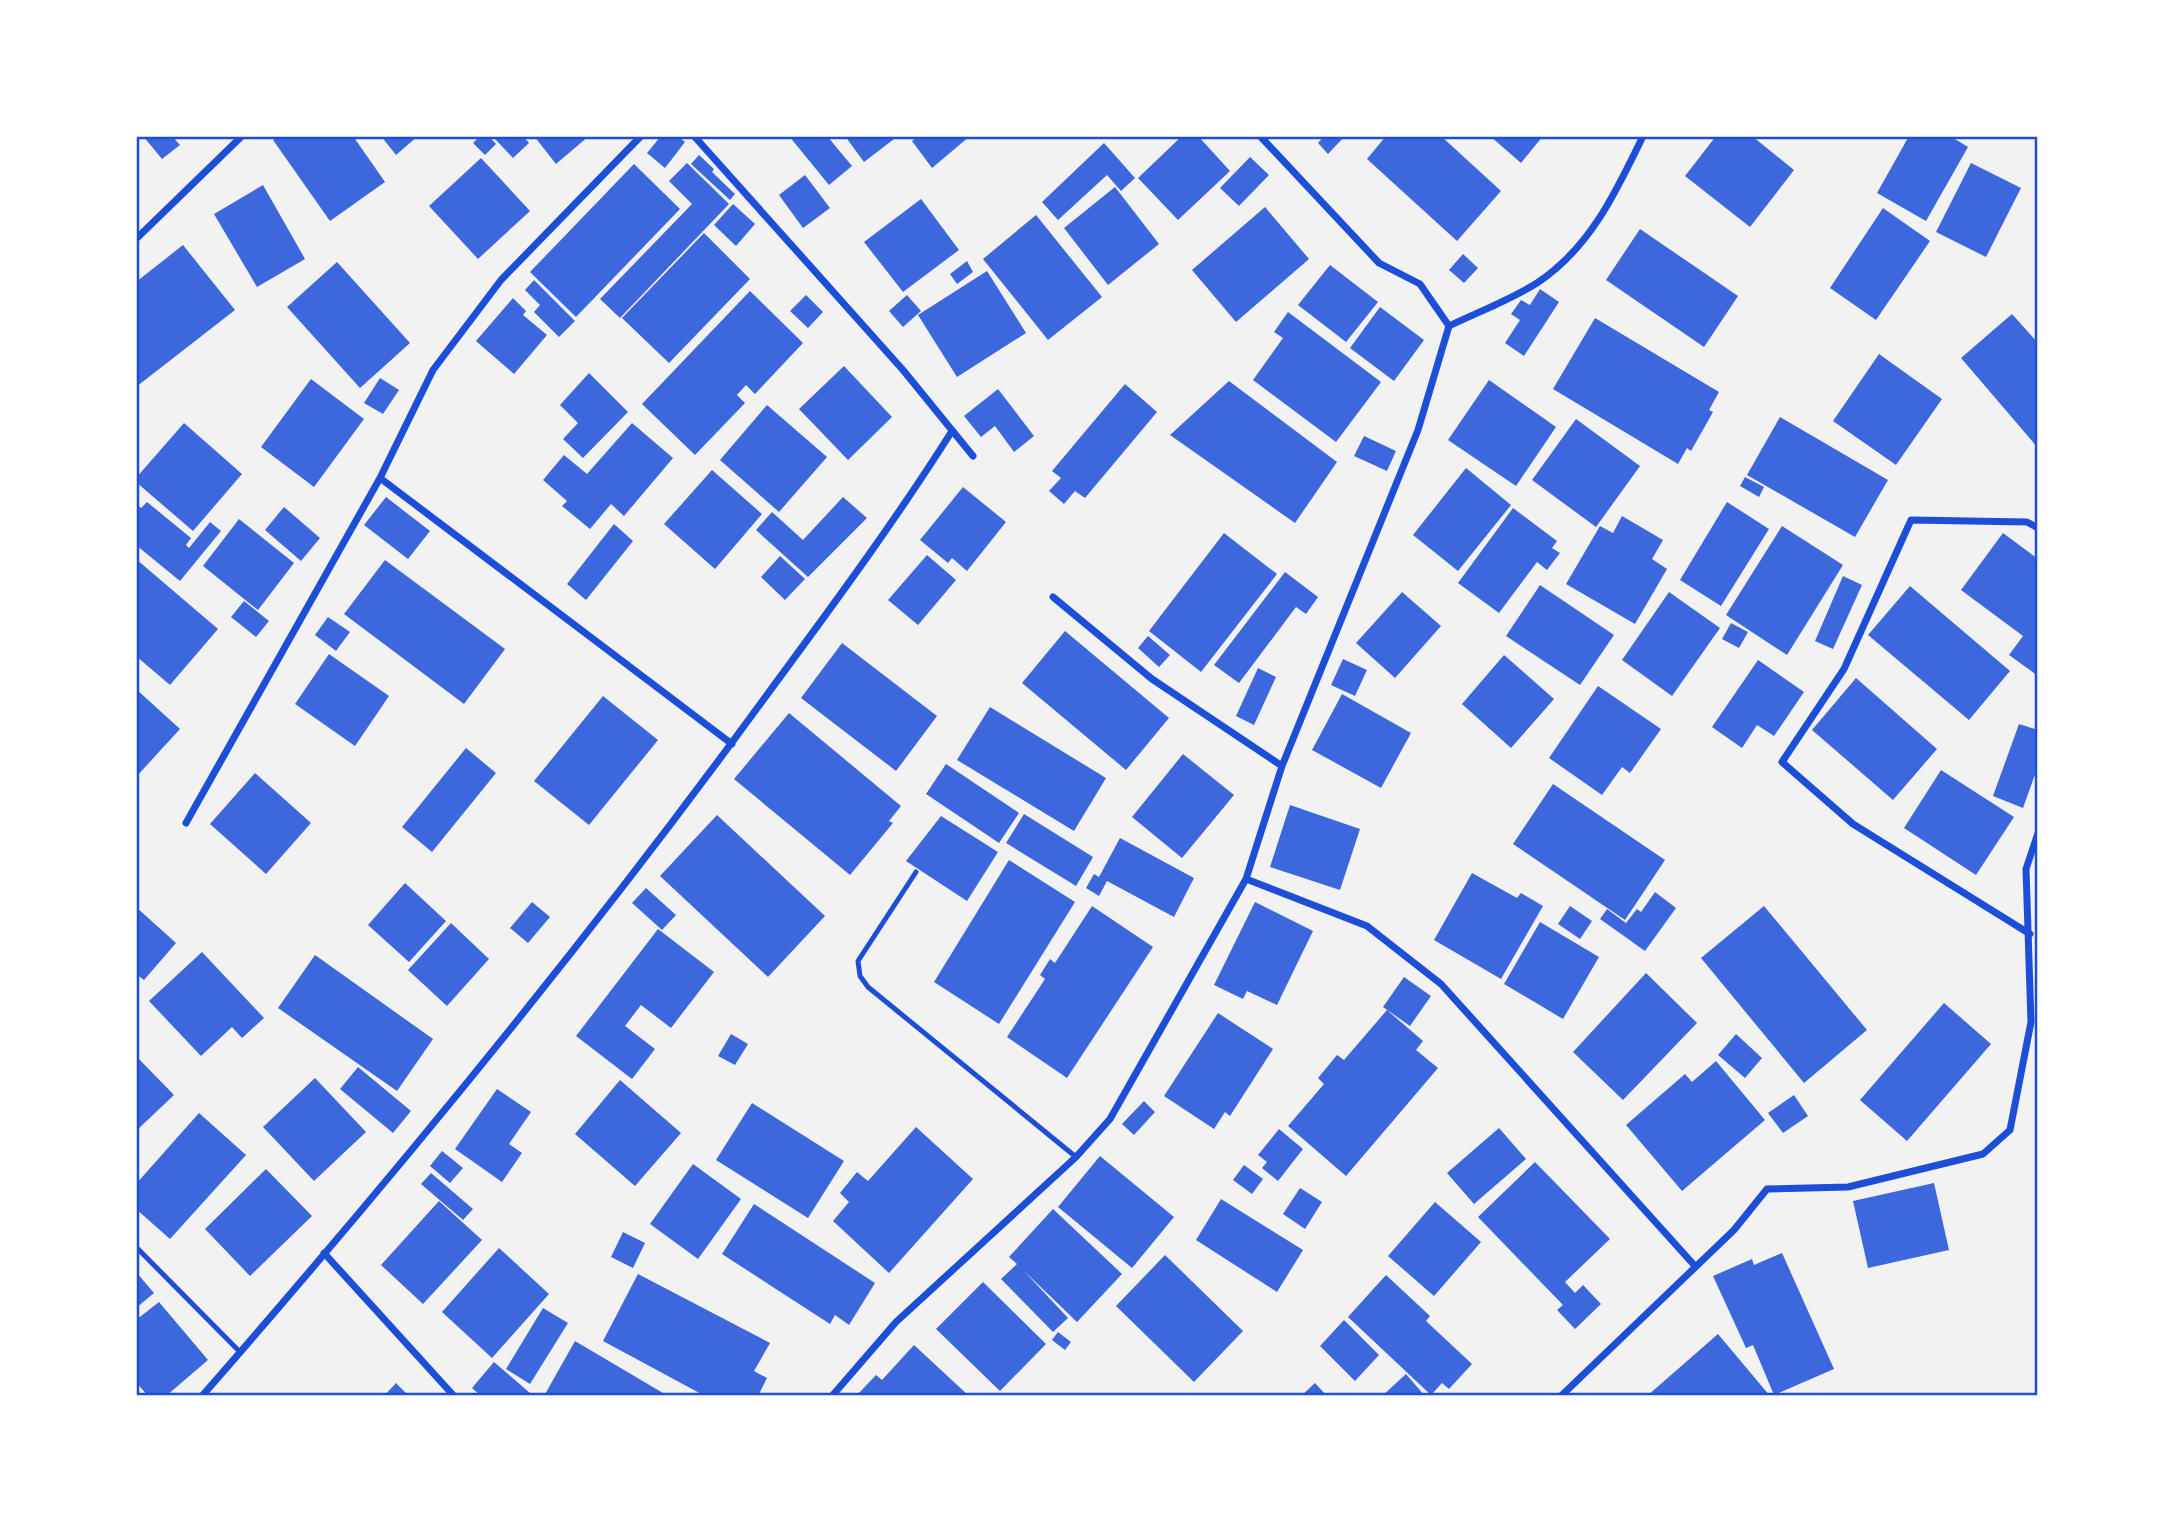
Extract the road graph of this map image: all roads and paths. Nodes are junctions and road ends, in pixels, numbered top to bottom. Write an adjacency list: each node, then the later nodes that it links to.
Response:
1 (242, 136): 6 (street)
2 (641, 136): 10 (street)
3 (694, 136): 8 (street)
4 (1260, 136): 7 (street)
5 (1643, 136): 7 (street)
6 (136, 239)
7 (1449, 326): 14 (street)
8 (952, 431): 9 (street); 13 (street)
9 (973, 456)
10 (380, 478): 13 (street); 15 (street)
11 (2038, 528): 19 (street)
12 (1054, 597): 14 (street)
13 (732, 744): 22 (street)
14 (1282, 766): 18 (street)
15 (186, 823)
16 (2038, 833): 19 (street)
17 (916, 872): 20 (lane)
18 (1246, 879): 20 (street); 23 (street)
19 (2030, 934): 23 (street)
20 (1076, 1157): 27 (street)
21 (136, 1247): 24 (lane)
22 (324, 1254): 24 (street); 26 (street)
23 (1695, 1266): 28 (street)
24 (240, 1352): 25 (street)
25 (202, 1395)
26 (454, 1395)
27 (832, 1395)
28 (1560, 1395)

